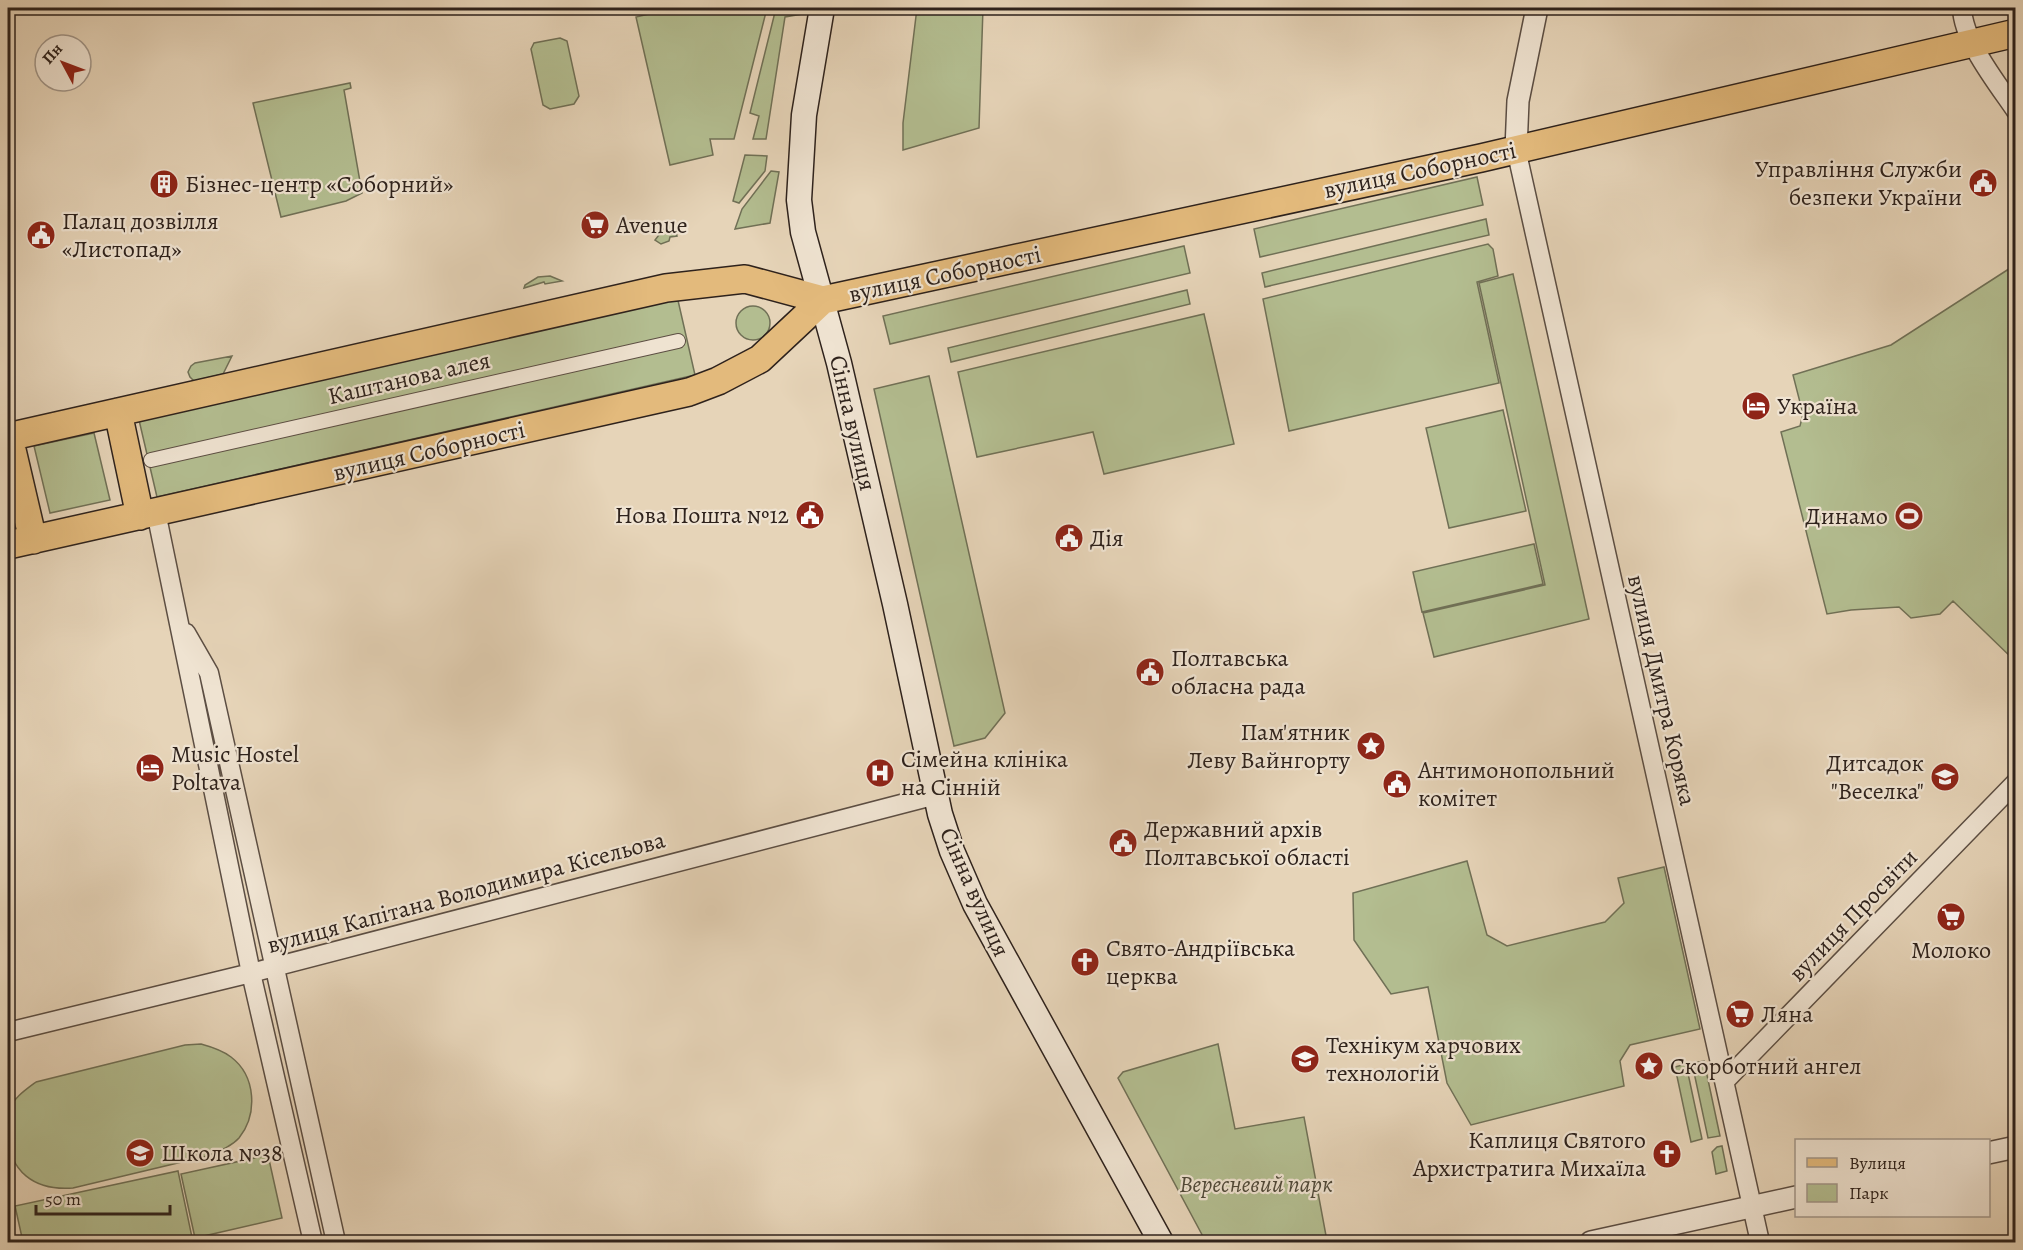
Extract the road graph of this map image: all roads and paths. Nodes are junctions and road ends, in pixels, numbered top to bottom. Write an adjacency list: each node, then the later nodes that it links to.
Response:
1 (822, 8): 8 (main road, Сінна вулиця)
2 (1537, 8): 7 (street)
3 (1962, 8): 5 (street)
4 (2016, 33): 5 (main road, вулиця Соборності)
5 (1973, 43): 6 (street); 7 (main road, вулиця Соборності)
6 (2016, 111)
7 (1516, 149): 8 (main road, вулиця Соборності); 21 (street, вулиця Дмитра Коряка)
8 (823, 300): 10 (main road, вулиця Соборності); 13 (main road, вулиця Соборності); 17 (main road, Сінна вулиця)
9 (678, 341): 12 (street, Каштанова алея)
10 (118, 412): 11 (main road, вулиця Соборності); 13 (main road)
11 (8, 437): 14 (main road)
12 (151, 460)
13 (148, 514): 14 (main road, вулиця Соборності); 15 (street)
14 (20, 542)
15 (178, 619): 18 (street); 19 (street)
16 (2016, 782): 21 (street, вулиця Просвіти)
17 (936, 795): 18 (street, вулиця Капітана Володимира Кісельова); 28 (main road, Сінна вулиця)
18 (275, 967): 19 (street, вулиця Капітана Володимира Кісельова); 27 (street)
19 (251, 973): 20 (street, вулиця Капітана Володимира Кісельова); 26 (street)
20 (8, 1032)
21 (1725, 1081): 25 (street, вулиця Дмитра Коряка)
22 (2016, 1147): 23 (street)
23 (1990, 1154)
24 (1795, 1197): 25 (street)
25 (1752, 1206): 29 (street); 30 (street, вулиця Дмитра Коряка)
26 (313, 1242)
27 (336, 1242)
28 (1161, 1242)
29 (1591, 1242)
30 (1760, 1242)

